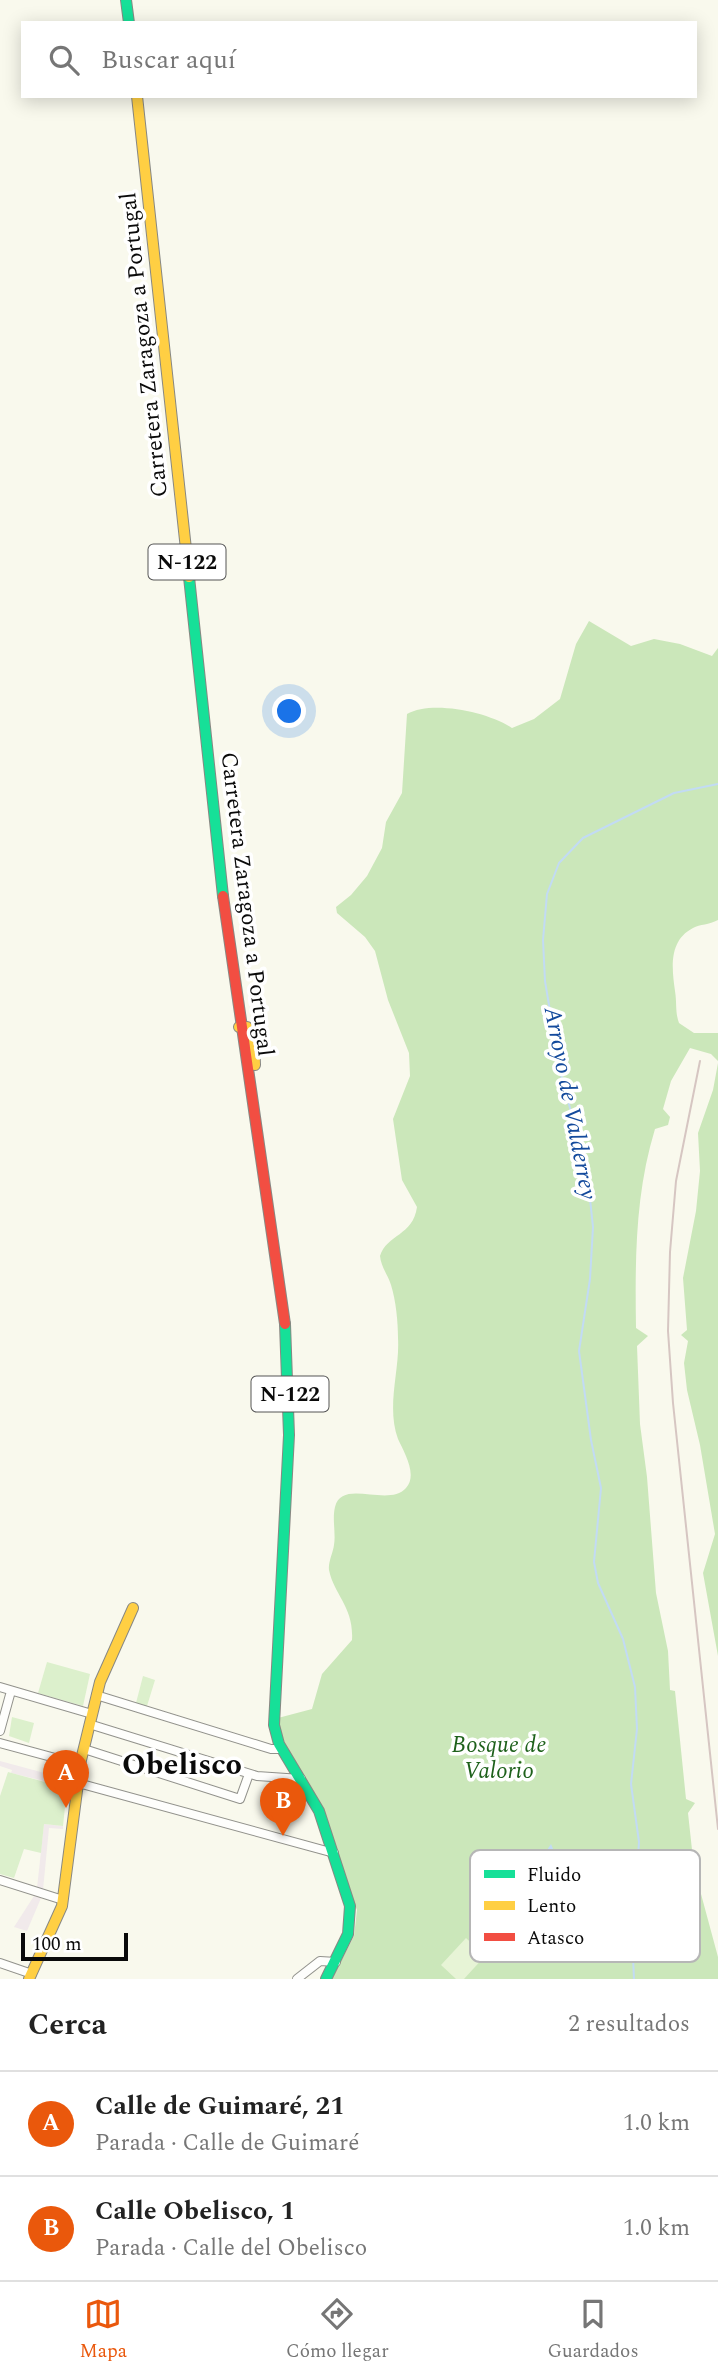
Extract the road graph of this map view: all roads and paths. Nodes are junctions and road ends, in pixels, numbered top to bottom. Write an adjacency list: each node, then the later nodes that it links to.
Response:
1 (126, 0): 2 (main road)
2 (129, 21)
3 (137, 98): 12 (main road, Carretera Zaragoza a Portugal / N-122)
4 (134, 1608): 7 (main road)
5 (0, 1688): 6 (street)
6 (11, 1690): 8 (street); 9 (street)
7 (96, 1695): 8 (main road); 12 (street)
8 (91, 1719): 11 (main road); 14 (street)
9 (0, 1731)
10 (0, 1743): 13 (street)
11 (84, 1749): 13 (main road); 14 (street)
12 (282, 1749): 15 (main road, N-122)
13 (81, 1765): 16 (main road)
14 (249, 1774): 15 (street)
15 (300, 1779): 17 (main road, N-122)
16 (78, 1783): 17 (street); 19 (main road)
17 (334, 1853): 21 (main road, N-122)
18 (0, 1880): 19 (street)
19 (63, 1900): 22 (main road)
20 (0, 1963): 22 (street)
21 (331, 1970): 23 (street)
22 (31, 1976)
23 (297, 1979)

